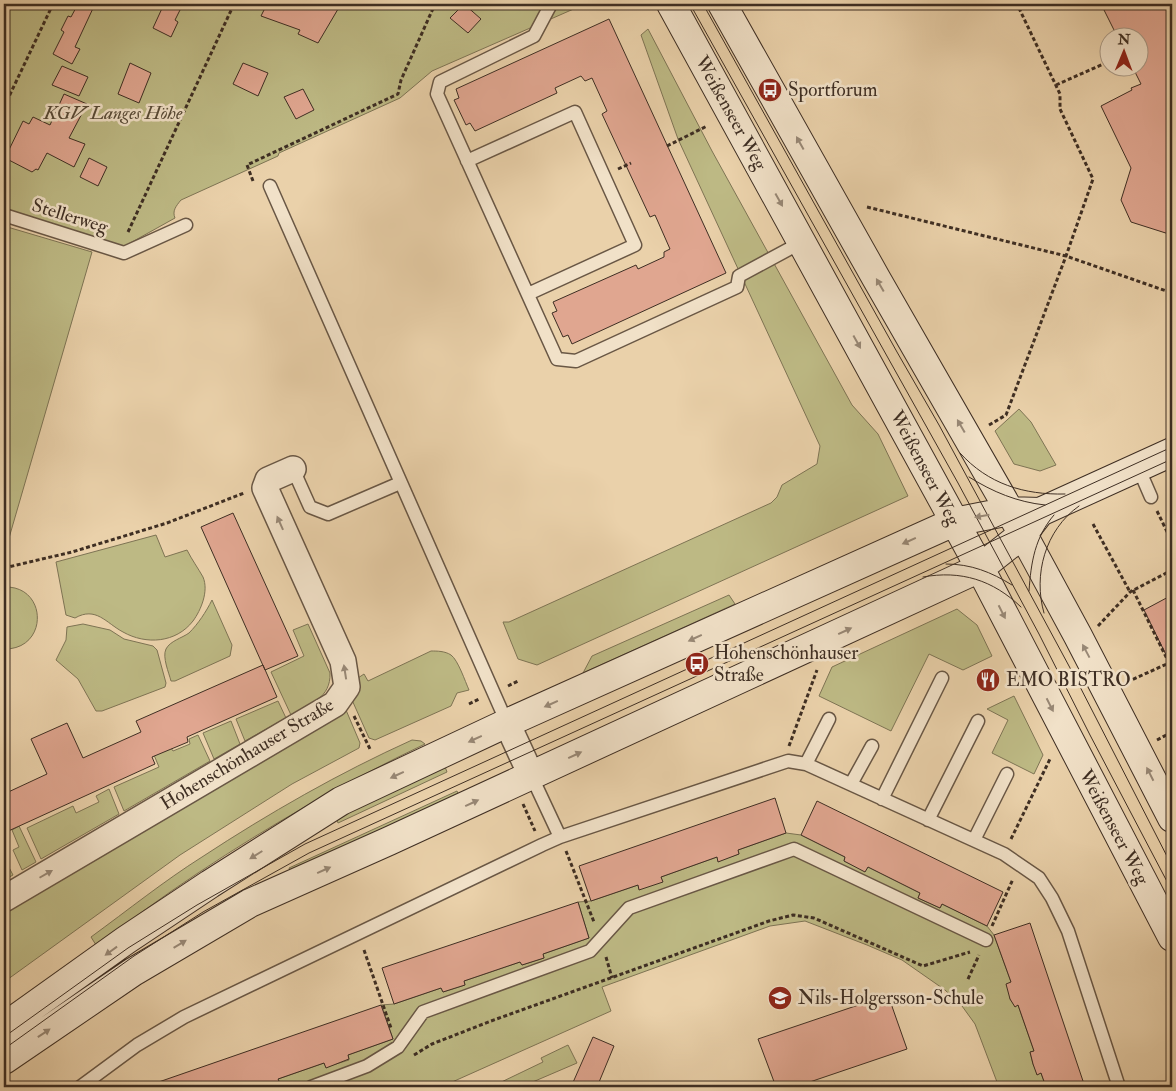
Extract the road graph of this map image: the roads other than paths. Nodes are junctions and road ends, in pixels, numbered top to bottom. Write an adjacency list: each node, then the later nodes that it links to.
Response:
1 (551, 4): 4 (lane)
2 (671, 4): 8 (main road, Weißenseer Weg, one-way to 8)
3 (722, 4): 15 (main road, one-way to 3)
4 (467, 161): 9 (lane); 9 (lane)
5 (270, 186): 13 (lane)
6 (4, 216): 7 (lane, Stellerweg)
7 (186, 225)
8 (802, 242): 9 (lane); 17 (main road, Weißenseer Weg, one-way to 17)
9 (528, 294)
10 (1172, 452): 11 (main road)
11 (1138, 468): 14 (lane); 16 (main road)
12 (292, 469): 13 (lane); 34 (street, Hohenschönhauser Straße, one-way to 12)
13 (400, 483): 23 (lane)
14 (1151, 497)
15 (1010, 511): 16 (main road); 17 (main road, one-way to 17); 18 (main road)
16 (1040, 512): 18 (main road)
17 (954, 522): 19 (main road, Weißenseer Weg); 23 (main road, one-way to 23)
18 (1023, 534): 19 (main road); 30 (main road, one-way to 18)
19 (980, 568): 27 (main road, one-way to 19); 35 (main road, Weißenseer Weg, one-way to 35)
20 (942, 678): 29 (lane)
21 (829, 719): 25 (lane)
22 (978, 721): 31 (lane)
23 (508, 723): 27 (street); 37 (main road, one-way to 37)
24 (872, 746): 28 (lane)
25 (806, 764): 28 (lane); 32 (lane)
26 (1007, 774): 33 (lane)
27 (531, 775): 32 (lane); 38 (main road, one-way to 27)
28 (851, 784): 29 (lane)
29 (882, 799): 31 (lane)
30 (1172, 818)
31 (928, 820): 33 (lane)
32 (560, 837): 39 (lane)
33 (974, 840): 41 (lane)
34 (4, 899)
35 (1172, 937)
36 (986, 940): 40 (lane)
37 (4, 1027)
38 (4, 1060)
39 (80, 1087)
40 (311, 1087)
41 (1119, 1087)

